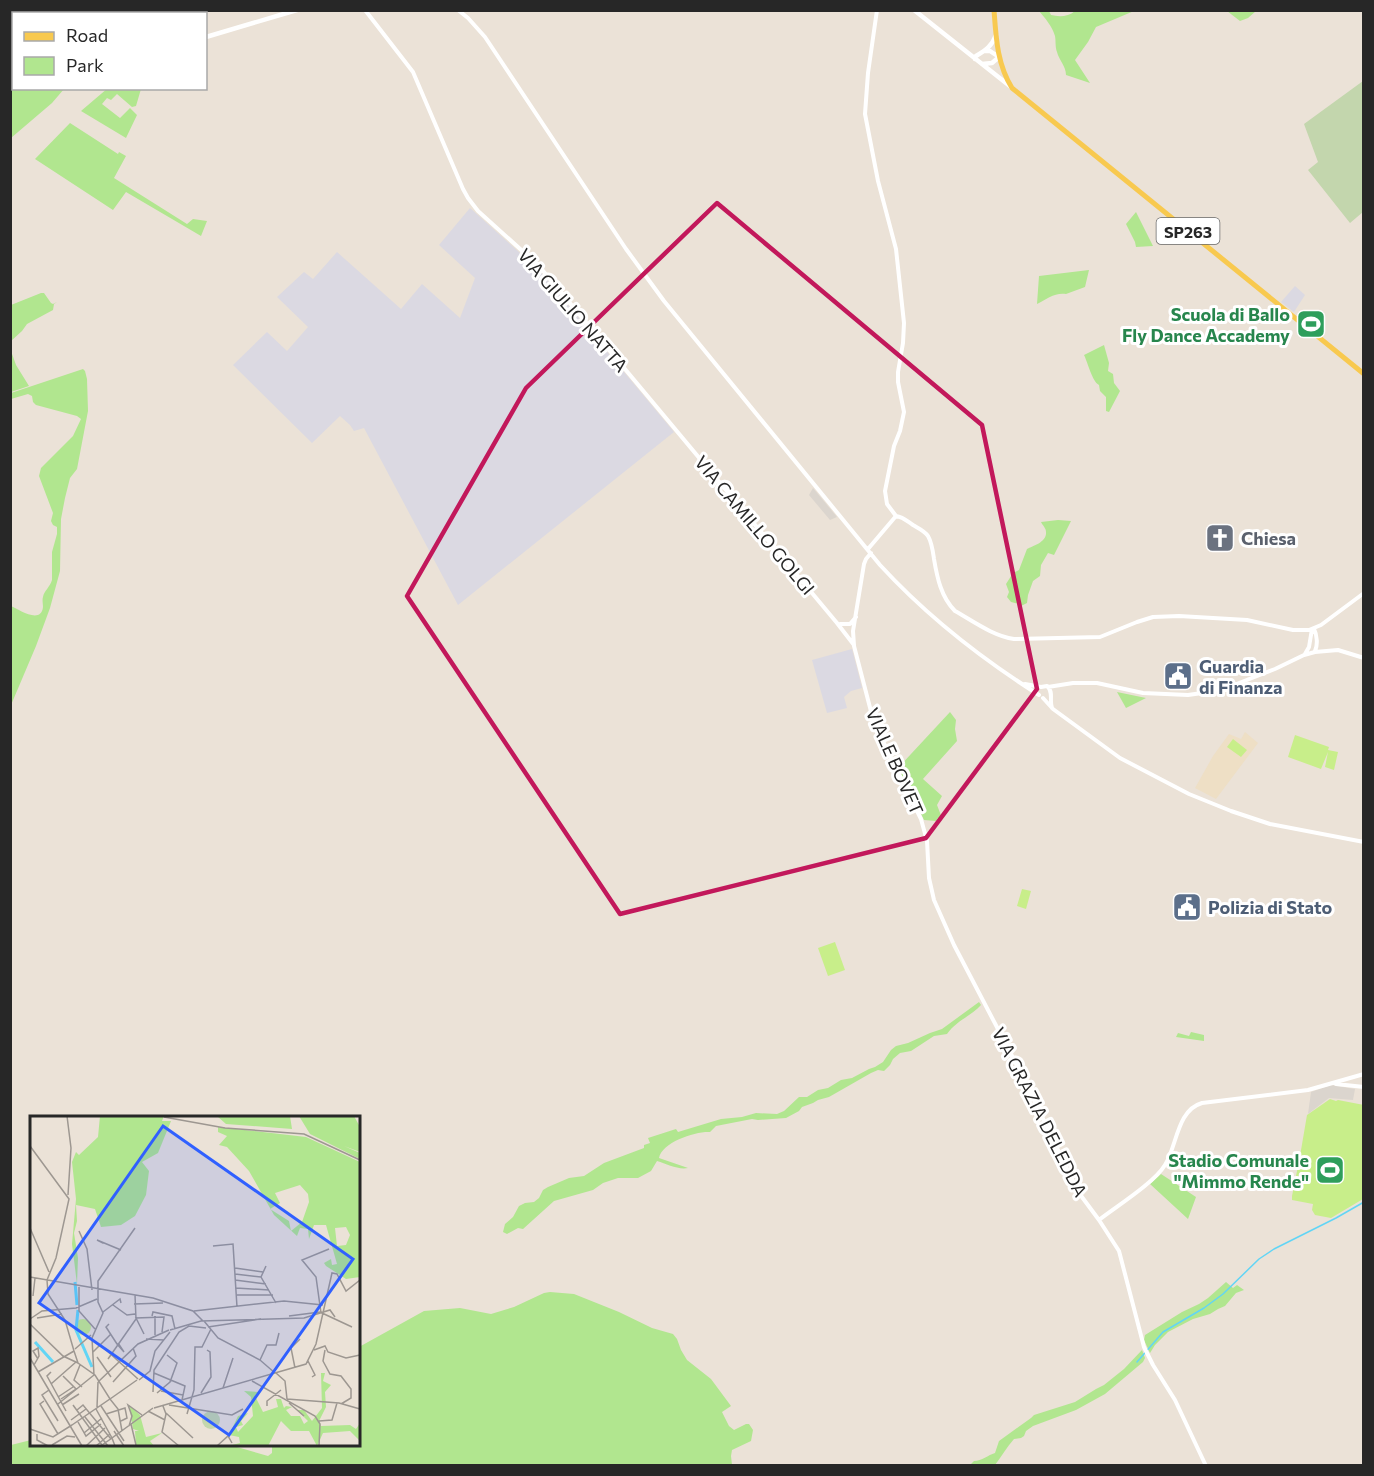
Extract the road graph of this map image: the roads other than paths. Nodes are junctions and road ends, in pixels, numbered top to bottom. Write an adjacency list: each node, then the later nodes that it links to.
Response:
1 (297, 10): 8 (main road)
2 (365, 10): 15 (street, VIA GIULIO NATTA)
3 (458, 10): 17 (street)
4 (877, 10): 16 (street)
5 (914, 10): 10 (main road, SP263)
6 (994, 10): 7 (main road)
7 (996, 33): 9 (main road); 11 (main road)
8 (207, 37)
9 (985, 51): 10 (main road); 11 (main road)
10 (976, 57): 12 (main road, SP263)
11 (999, 57): 12 (main road); 13 (main road)
12 (982, 64): 13 (main road, SP263)
13 (1012, 88): 14 (main road, SP263)
14 (1364, 374)
15 (673, 427): 20 (street, VIA CAMILLO GOLGI)
16 (896, 516): 17 (street); 21 (street)
17 (869, 551): 19 (street); 31 (street)
18 (1364, 593): 22 (street)
19 (856, 617): 20 (street); 25 (street)
20 (837, 622): 25 (street, VIA CAMILLO GOLGI)
21 (1303, 630): 22 (street); 23 (street)
22 (1314, 630): 23 (street); 24 (street)
23 (1310, 635): 26 (street)
24 (1317, 643): 27 (street); 28 (street)
25 (854, 646): 39 (street, VIALE BOVET)
26 (1309, 647): 28 (street); 29 (street)
27 (1326, 650): 28 (street); 30 (street)
28 (1314, 652): 29 (street)
29 (1304, 655): 32 (street)
30 (1364, 658)
31 (1022, 683): 33 (street); 36 (street)
32 (1065, 685): 34 (street); 35 (street)
33 (1041, 687): 34 (street); 36 (street)
34 (1048, 687): 35 (street)
35 (1051, 695): 36 (street); 37 (street)
36 (1041, 696): 37 (street)
37 (1053, 709): 38 (street)
38 (1364, 842)
39 (985, 1003): 46 (street, VIA GRAZIA DELEDDA)
40 (1364, 1074): 41 (street)
41 (1357, 1076): 42 (street); 45 (street)
42 (1348, 1079): 43 (street); 44 (street); 45 (street)
43 (1332, 1084): 44 (street); 46 (street)
44 (1349, 1085): 45 (street)
45 (1361, 1087)
46 (1099, 1220): 47 (street, VIA GRAZIA DELEDDA)
47 (1206, 1466)

